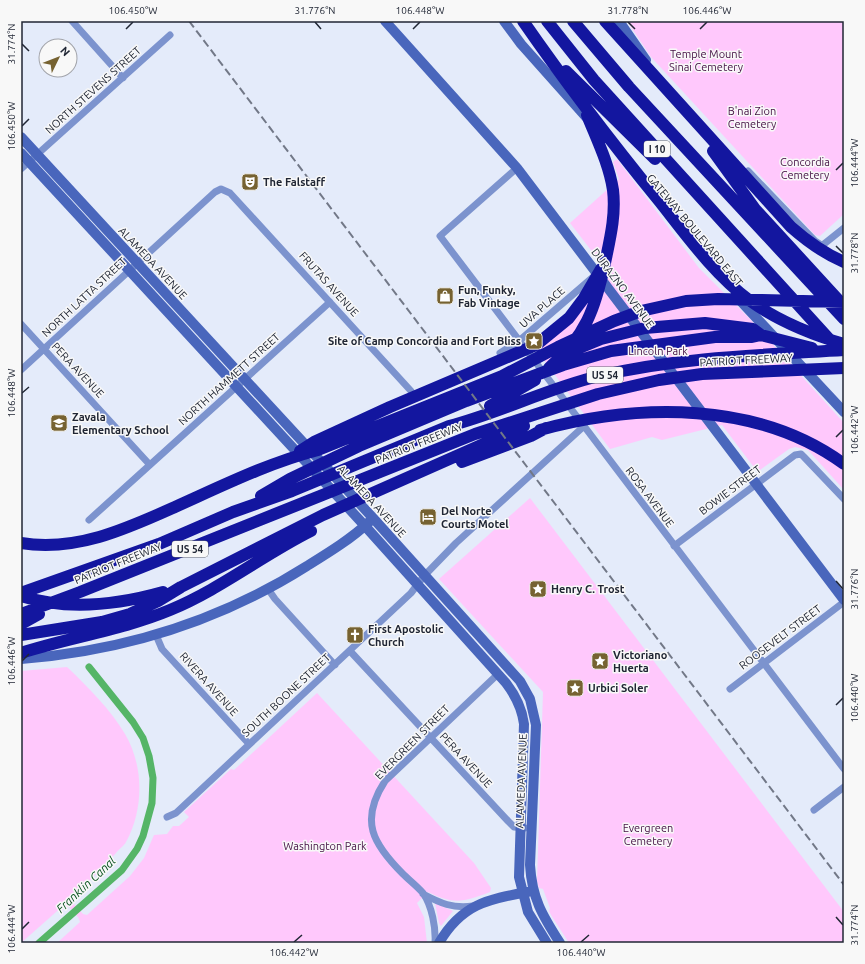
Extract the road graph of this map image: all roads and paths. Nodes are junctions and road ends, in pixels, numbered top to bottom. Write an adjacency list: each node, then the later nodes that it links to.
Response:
1 (72, 21): 11 (street)
2 (385, 21): 17 (main road, DURAZNO AVENUE)
3 (504, 21): 49 (main road, GATEWAY BOULEVARD EAST)
4 (515, 21): 21 (highway)
5 (523, 21): 13 (highway)
6 (547, 21): 21 (highway, I 10)
7 (573, 21): 22 (highway, I 10)
8 (604, 21): 24 (highway)
9 (619, 21): 12 (main road)
10 (170, 34): 11 (street, NORTH STEVENS STREET)
11 (123, 78): 16 (street, NORTH STEVENS STREET)
12 (668, 86): 20 (street); 22 (highway)
13 (579, 98): 23 (highway); 37 (highway)
14 (21, 137): 16 (main road, ALAMEDA AVENUE)
15 (21, 153): 16 (main road, ALAMEDA AVENUE)
16 (33, 158): 18 (street, NORTH STEVENS STREET); 25 (main road, ALAMEDA AVENUE)
17 (517, 168): 27 (main road, DURAZNO AVENUE); 35 (street, ROSA AVENUE)
18 (21, 169)
19 (230, 193): 25 (street, NORTH LATTA STREET); 29 (street, FRUTAS AVENUE)
20 (844, 228)
21 (743, 245): 28 (highway, I 10)
22 (791, 257): 26 (highway)
23 (605, 262): 50 (highway); 54 (highway)
24 (844, 262)
25 (133, 266): 38 (street, NORTH LATTA STREET); 46 (main road, ALAMEDA AVENUE)
26 (805, 271): 31 (highway); 32 (highway)
27 (597, 274): 35 (street, UVA PLACE); 57 (main road, DURAZNO AVENUE)
28 (787, 294): 42 (highway, I 10); 43 (highway)
29 (330, 302): 46 (street, NORTH HAMMETT STREET); 47 (street, FRUTAS AVENUE)
30 (844, 302): 45 (highway)
31 (844, 307)
32 (844, 320)
33 (21, 324): 38 (street, PERA AVENUE)
34 (761, 335): 42 (highway); 45 (highway); 58 (highway)
35 (519, 341): 40 (street, UVA PLACE); 51 (street, ROSA AVENUE)
36 (844, 341): 41 (highway)
37 (844, 344)
38 (44, 349): 44 (street, NORTH LATTA STREET); 56 (street, PERA AVENUE)
39 (844, 350): 41 (highway, PATRIOT FREEWAY / US 54)
40 (500, 354)
41 (767, 355): 50 (highway, PATRIOT FREEWAY / US 54)
42 (844, 356)
43 (844, 366): 48 (highway, PATRIOT FREEWAY / US 54)
44 (21, 370)
45 (502, 376): 54 (highway)
46 (241, 384): 56 (street, NORTH HAMMETT STREET); 60 (main road, ALAMEDA AVENUE); 63 (main road, ALAMEDA AVENUE)
47 (411, 391)
48 (562, 406): 53 (highway); 70 (highway, PATRIOT FREEWAY / US 54)
49 (844, 412)
50 (449, 426): 58 (highway, PATRIOT FREEWAY / US 54)
51 (583, 426): 65 (street, ROSA AVENUE); 66 (street, SOUTH BOONE STREET)
52 (546, 428): 53 (highway); 55 (highway); 61 (highway)
53 (477, 447): 61 (highway)
54 (292, 457): 64 (highway)
55 (844, 464)
56 (150, 465): 62 (street, NORTH HAMMETT STREET)
57 (756, 483): 59 (street, BOWIE STREET); 65 (street, BOWIE STREET); 72 (main road, DURAZNO AVENUE)
58 (291, 485): 71 (highway, PATRIOT FREEWAY / US 54)
59 (844, 499)
60 (373, 518): 63 (main road); 66 (main road, ALAMEDA AVENUE)
61 (325, 519): 68 (highway); 78 (highway)
62 (89, 520)
63 (365, 526): 67 (main road, ALAMEDA AVENUE); 69 (main road)
64 (21, 543)
65 (674, 546): 80 (street, ROSA AVENUE)
66 (424, 576): 67 (street, SOUTH BOONE STREET); 91 (main road, ALAMEDA AVENUE)
67 (418, 586): 77 (street, SOUTH BOONE STREET); 82 (main road, ALAMEDA AVENUE)
68 (181, 587): 71 (highway); 76 (highway)
69 (268, 589): 75 (main road); 81 (street)
70 (80, 592): 73 (highway, PATRIOT FREEWAY / US 54); 74 (highway)
71 (21, 594)
72 (844, 601): 80 (street, ROOSEVELT STREET)
73 (21, 614)
74 (21, 624)
75 (156, 635): 79 (main road); 85 (street, RIVERA AVENUE)
76 (21, 636)
77 (350, 651): 81 (street, SOUTH BOONE STREET); 84 (street, PERA AVENUE)
78 (21, 653)
79 (21, 659)
80 (763, 664): 83 (street, ROOSEVELT STREET); 86 (street, ROSA AVENUE)
81 (335, 665): 85 (street, SOUTH BOONE STREET)
82 (498, 674): 84 (street, EVERGREEN STREET); 90 (main road, ALAMEDA AVENUE)
83 (730, 689)
84 (430, 737): 90 (street, PERA AVENUE); 94 (street, EVERGREEN STREET)
85 (249, 744): 89 (street, SOUTH BOONE STREET)
86 (844, 769)
87 (844, 787): 88 (street)
88 (814, 810)
89 (167, 817)
90 (520, 828): 91 (street); 93 (main road, ALAMEDA AVENUE)
91 (531, 829): 92 (main road, ALAMEDA AVENUE)
92 (533, 891): 93 (main road); 99 (main road, ALAMEDA AVENUE)
93 (522, 893): 95 (main road); 98 (main road, ALAMEDA AVENUE)
94 (423, 894): 95 (street, EVERGREEN STREET); 96 (street, EVERGREEN STREET)
95 (473, 906): 97 (main road)
96 (435, 943)
97 (439, 943)
98 (546, 943)
99 (560, 943)

